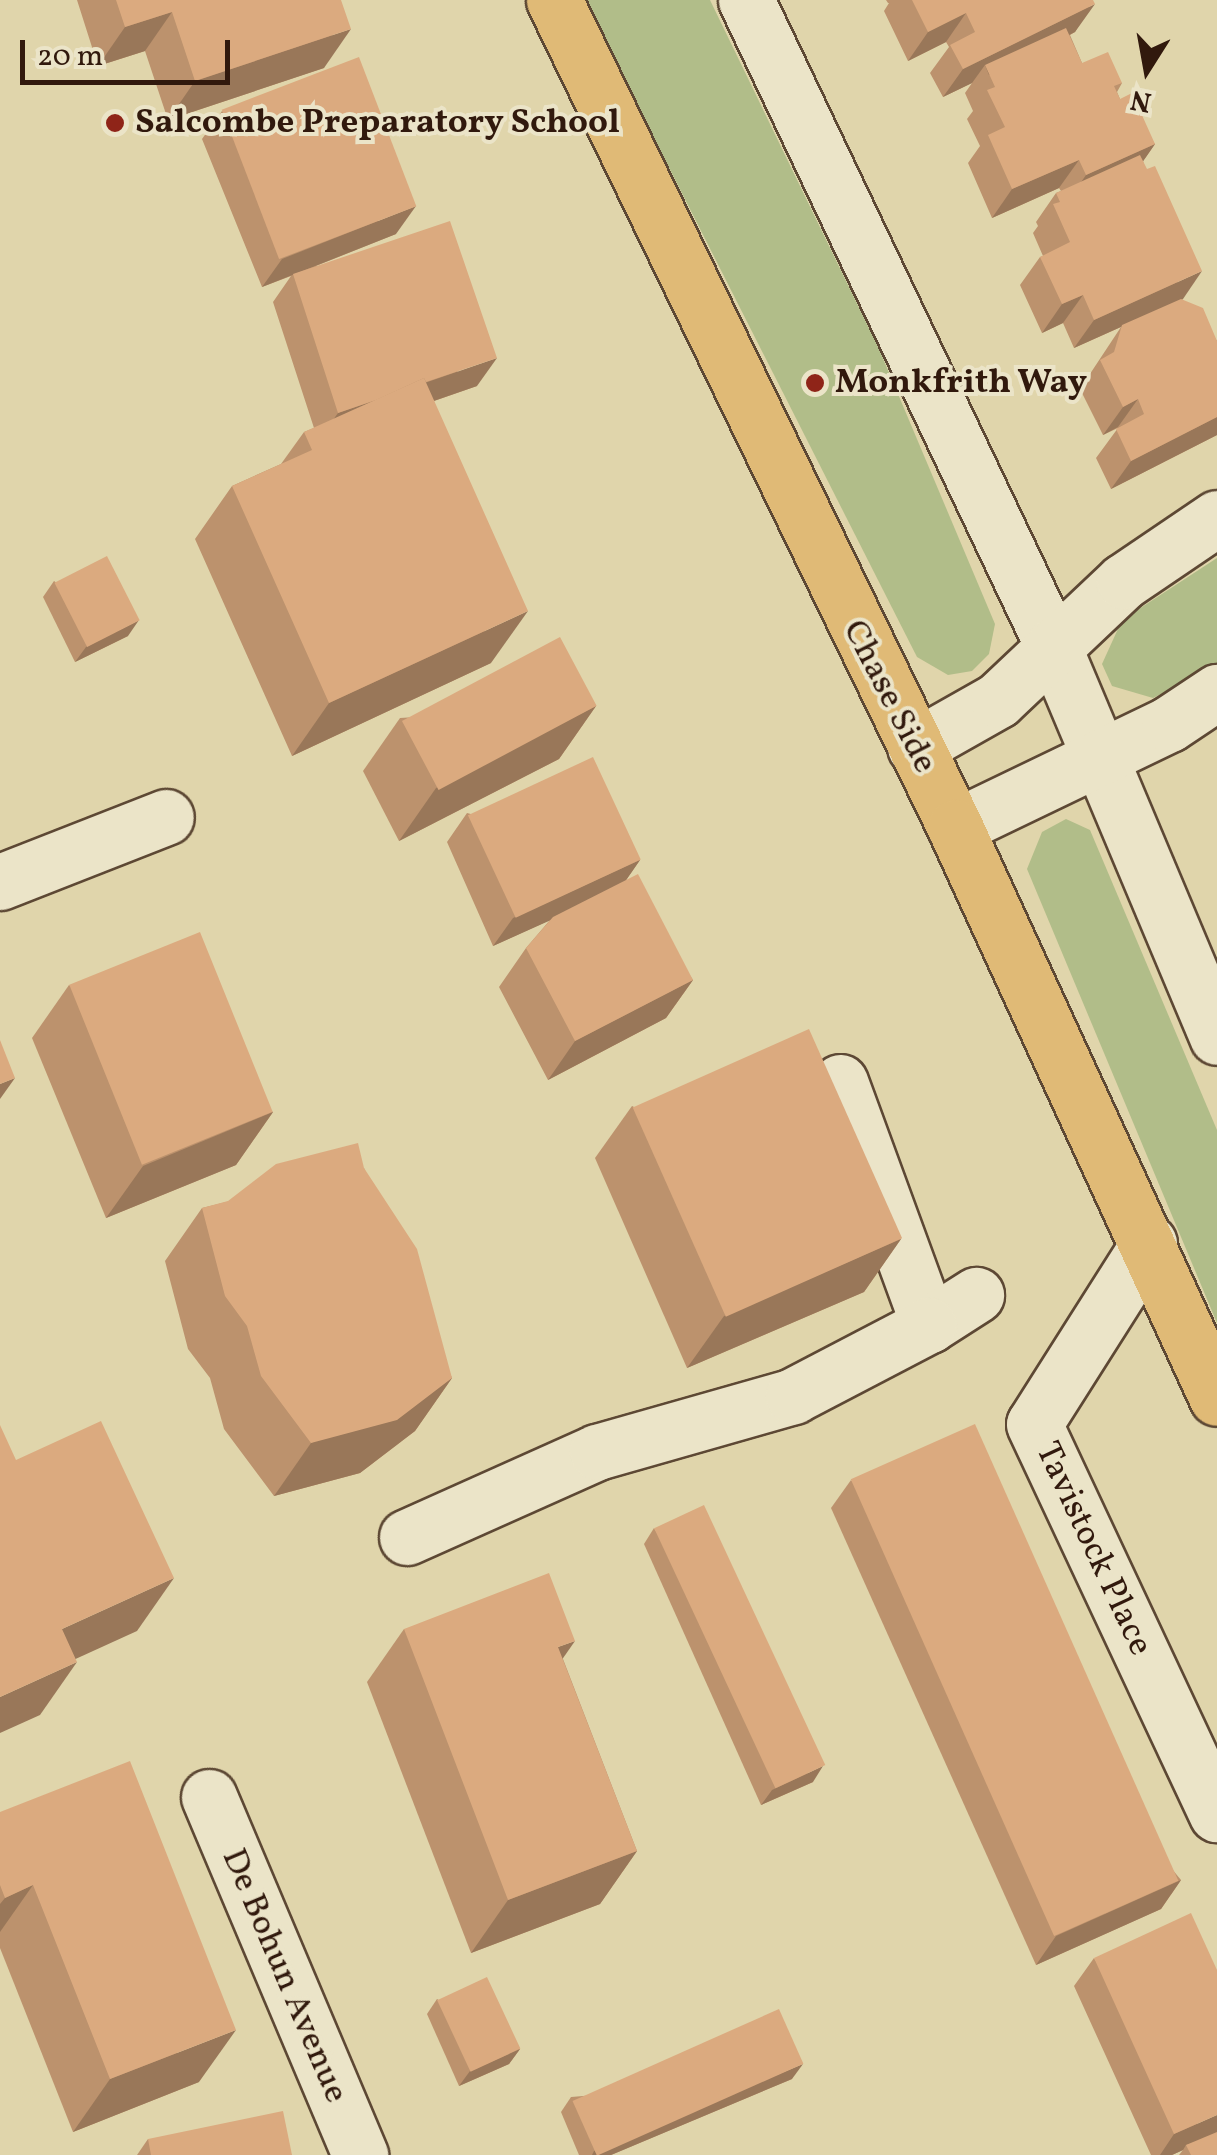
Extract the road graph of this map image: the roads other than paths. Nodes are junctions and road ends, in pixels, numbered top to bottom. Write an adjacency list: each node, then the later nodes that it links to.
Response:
1 (554, 0): 6 (main road, Chase Side)
2 (746, 0): 4 (street)
3 (1217, 518): 4 (street)
4 (1053, 646): 6 (street); 7 (street)
5 (1217, 692): 7 (street)
6 (915, 747): 9 (main road, Chase Side)
7 (1100, 758): 9 (street); 11 (street)
8 (166, 817): 10 (street)
9 (955, 828): 13 (main road, Chase Side)
10 (0, 882)
11 (1217, 1037)
12 (840, 1082): 15 (street)
13 (1149, 1243): 16 (main road, Chase Side); 19 (street, Tavistock Place)
14 (976, 1294): 15 (street)
15 (929, 1325): 17 (street)
16 (1217, 1398)
17 (408, 1537)
18 (209, 1797): 20 (street, De Bohun Avenue)
19 (1217, 1814)
20 (360, 2155)

